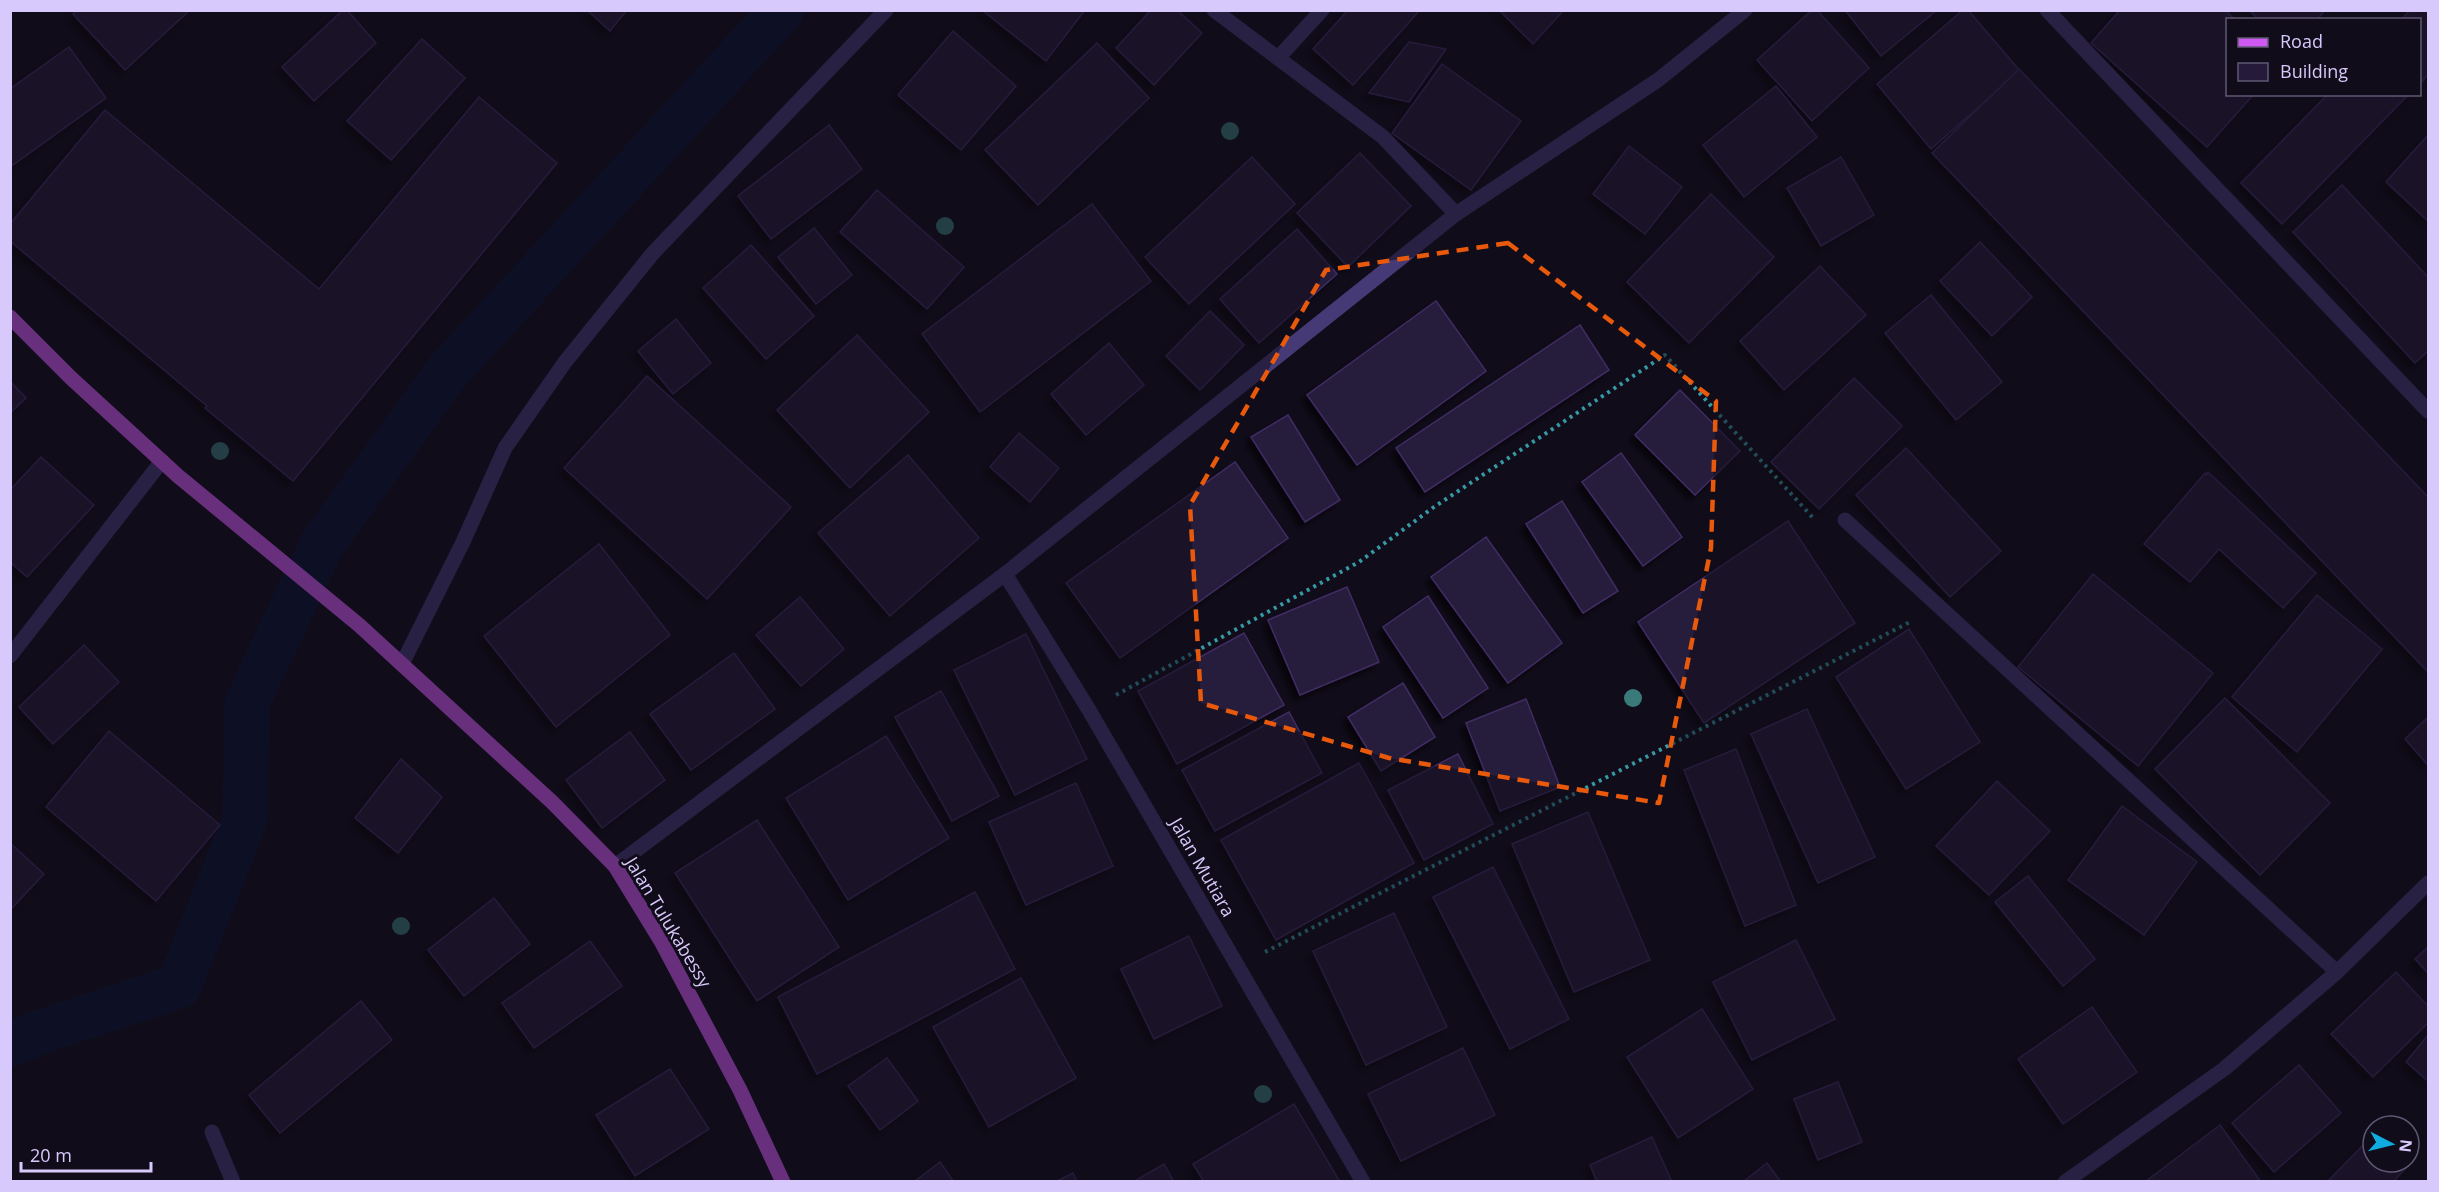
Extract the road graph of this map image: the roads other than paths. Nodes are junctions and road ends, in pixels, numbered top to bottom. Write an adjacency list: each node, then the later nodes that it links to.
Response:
1 (886, 10): 14 (street)
2 (1214, 10): 6 (street)
3 (1322, 10): 6 (street)
4 (1745, 10): 7 (street)
5 (2047, 10): 9 (street)
6 (1278, 58): 7 (street)
7 (1456, 214): 12 (street)
8 (10, 317): 10 (main road, Jalan Tulukabessy)
9 (2428, 411)
10 (162, 461): 13 (street); 14 (main road, Jalan Tulukabessy)
11 (1845, 520): 17 (street)
12 (1005, 574): 15 (street); 21 (street, Jalan Mutiara)
13 (10, 656)
14 (402, 664): 15 (main road, Jalan Tulukabessy)
15 (615, 866): 20 (main road, Jalan Tulukabessy)
16 (2428, 883): 17 (street)
17 (2337, 972): 22 (street)
18 (212, 1132): 19 (street)
19 (233, 1182)
20 (783, 1182)
21 (1364, 1182)
22 (2065, 1182)

